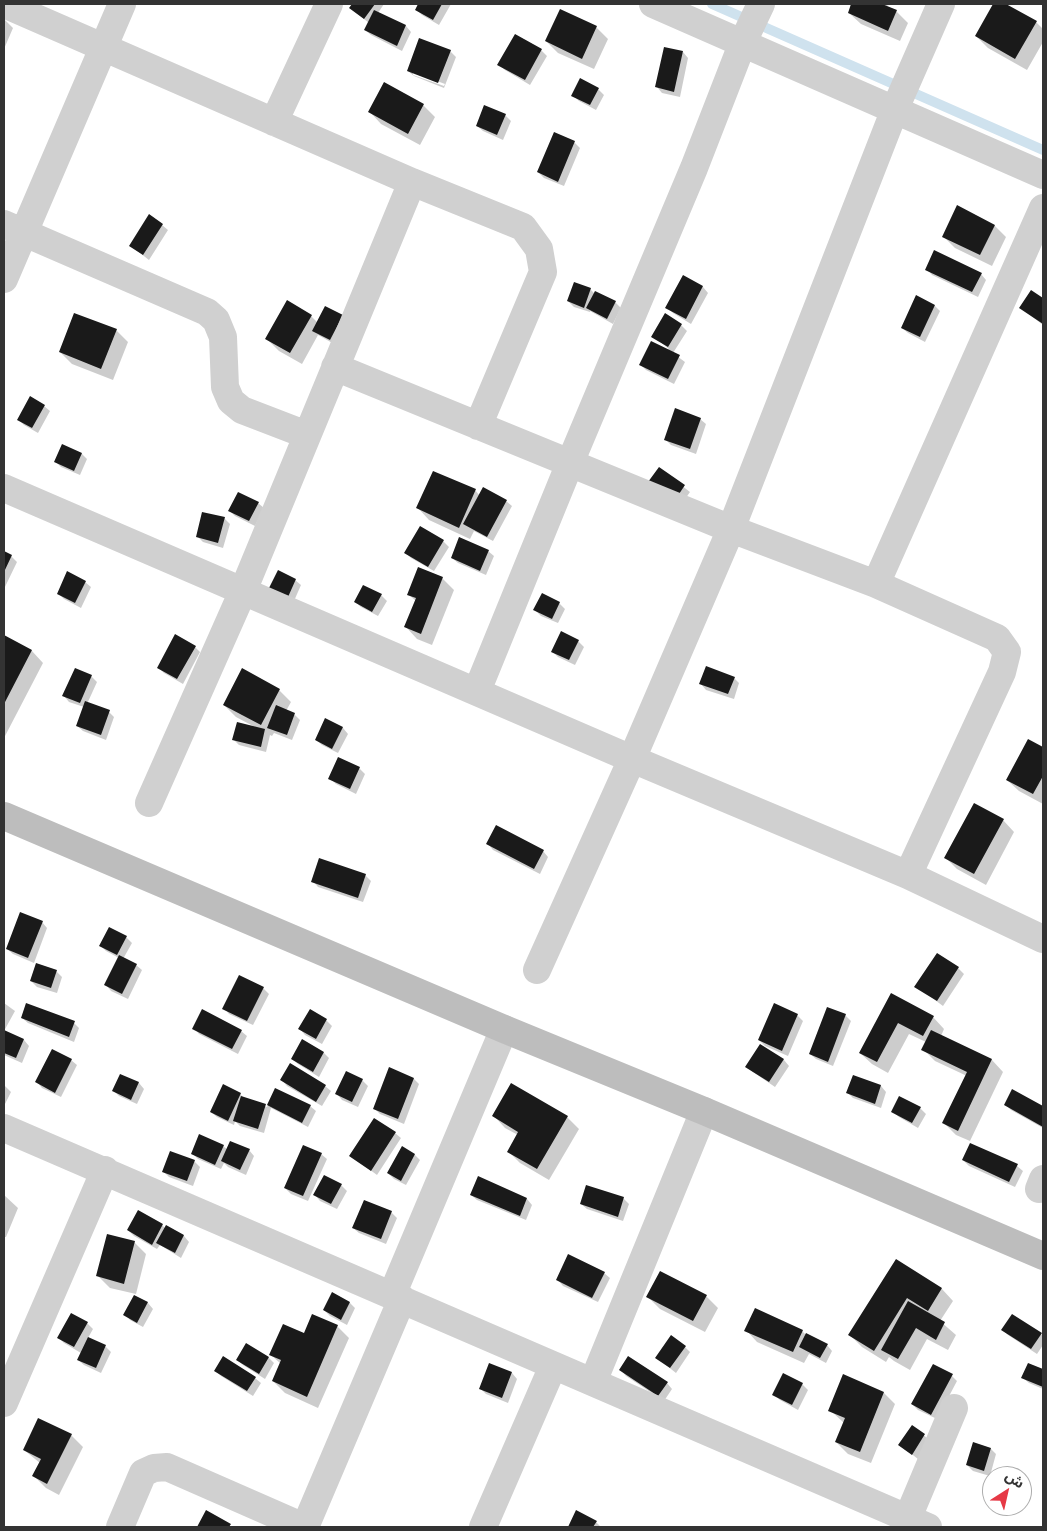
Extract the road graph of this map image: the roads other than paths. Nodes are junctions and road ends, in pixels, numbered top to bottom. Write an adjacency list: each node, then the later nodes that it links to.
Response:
1 (4, 4): 8 (street)
2 (122, 4): 8 (street)
3 (329, 4): 10 (street)
4 (653, 4): 7 (street)
5 (761, 4): 7 (street)
6 (941, 4): 9 (street)
7 (743, 42): 9 (street); 19 (street)
8 (103, 47): 10 (street); 14 (street)
9 (895, 109): 11 (street); 21 (street)
10 (274, 122): 12 (street)
11 (1043, 175)
12 (412, 182): 16 (street); 17 (street)
13 (1043, 208): 22 (street)
14 (14, 229): 15 (street); 18 (street)
15 (4, 279)
16 (335, 367): 17 (street); 18 (street)
17 (478, 426): 19 (street)
18 (307, 434): 23 (street)
19 (570, 463): 21 (street); 24 (street)
20 (4, 488): 23 (street)
21 (731, 528): 22 (street); 25 (street)
22 (876, 584): 28 (street)
23 (243, 590): 24 (street); 26 (street)
24 (476, 692): 25 (street)
25 (632, 759): 28 (street); 30 (street)
26 (149, 802)
27 (4, 816): 31 (main road)
28 (908, 875): 29 (street)
29 (1043, 939)
30 (537, 970)
31 (504, 1029): 32 (main road); 36 (street)
32 (704, 1111): 35 (main road); 38 (street)
33 (4, 1128): 34 (street)
34 (105, 1170): 36 (street); 39 (street)
35 (1043, 1256)
36 (397, 1297): 37 (street); 43 (street)
37 (553, 1366): 38 (street); 44 (street)
38 (593, 1382): 41 (street)
39 (4, 1400)
40 (954, 1408): 41 (street)
41 (914, 1524)
42 (120, 1527): 43 (street)
43 (304, 1527)
44 (483, 1527)

